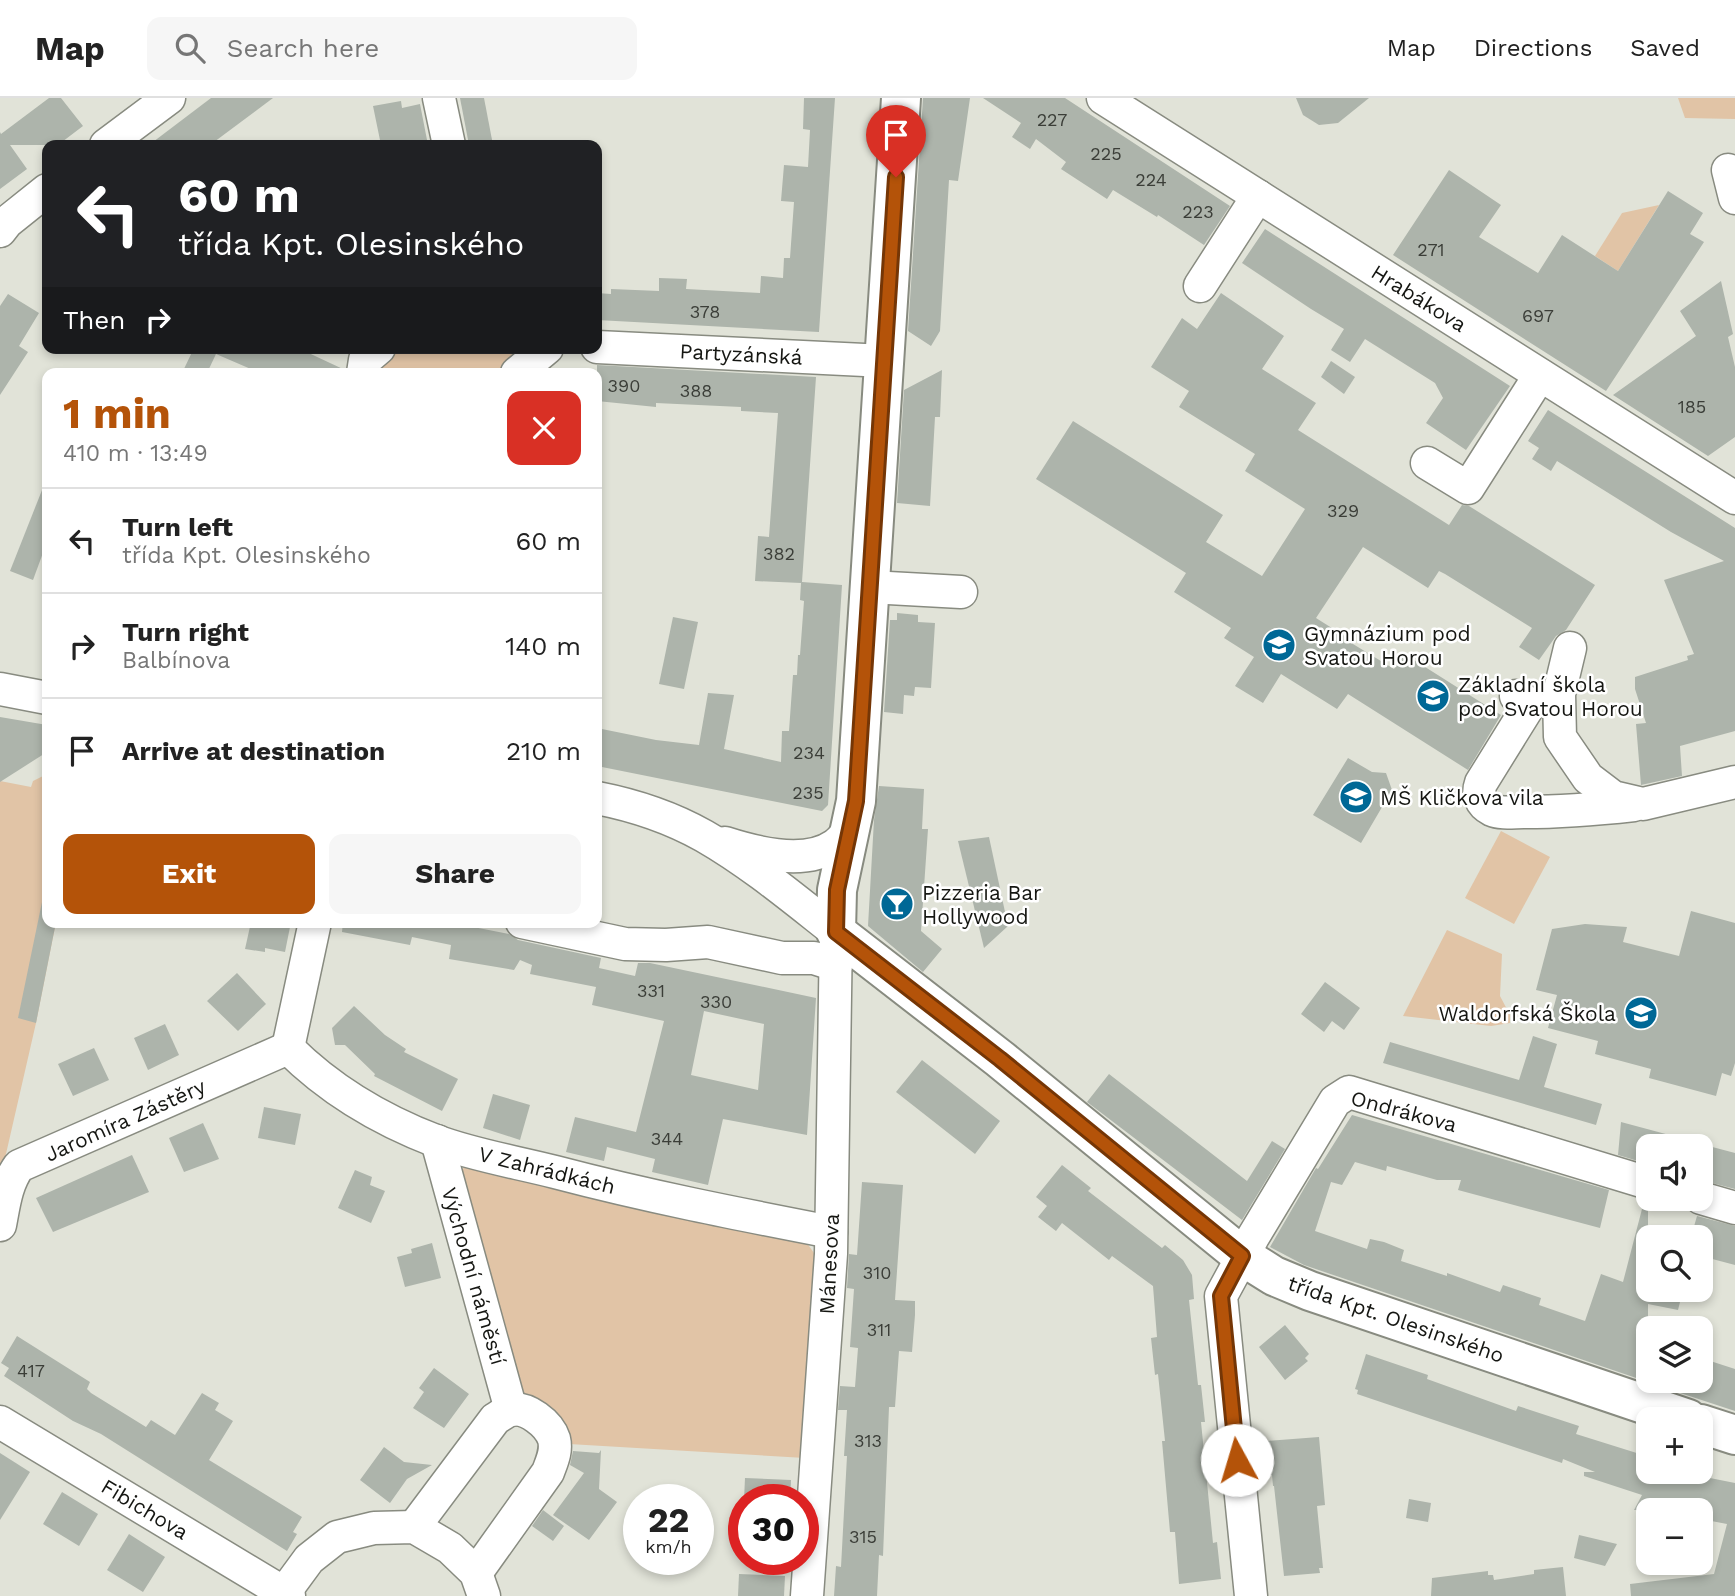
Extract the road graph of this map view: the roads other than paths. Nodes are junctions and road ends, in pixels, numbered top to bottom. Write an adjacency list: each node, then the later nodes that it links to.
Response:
1 (169, 98): 5 (street)
2 (439, 98): 6 (street)
3 (901, 98): 13 (main road)
4 (1103, 98): 7 (street, Hrabákova)
5 (113, 140)
6 (448, 140)
7 (1258, 196): 10 (street); 15 (street, Hrabákova)
8 (40, 203): 9 (street)
9 (0, 231)
10 (1200, 286)
11 (602, 347): 13 (street, Partyzánská)
12 (540, 354): 14 (street)
13 (885, 361): 18 (main road)
14 (523, 368)
15 (1540, 375): 16 (street); 17 (street, Hrabákova)
16 (1427, 463)
17 (1731, 490)
18 (870, 587): 19 (street); 27 (main road)
19 (961, 592)
20 (1570, 648): 26 (street)
21 (0, 689): 23 (street)
22 (1516, 696): 26 (street)
23 (42, 697)
24 (1735, 782): 26 (street)
25 (602, 799): 28 (street)
26 (1643, 804)
27 (851, 829): 28 (street); 31 (main road)
28 (704, 836): 31 (street)
29 (314, 928): 32 (street)
30 (550, 928): 31 (street)
31 (836, 949): 38 (street, Mánesova); 39 (main road, třída Kpt. Olesinského)
32 (288, 1048): 33 (street, V Zahrádkách); 37 (street, Jaromíra Zástěry)
33 (437, 1141): 38 (street, V Zahrádkách); 41 (street, Východní náměstí)
34 (1636, 1179): 39 (street, Ondrákova)
35 (1713, 1202): 36 (street)
36 (1735, 1208)
37 (0, 1225)
38 (831, 1232): 48 (street, Mánesova)
39 (1242, 1256): 40 (main road, třída Kpt. Olesinského); 49 (street, Ondrákova)
40 (1653, 1407)
41 (511, 1410): 45 (street); 46 (street)
42 (0, 1422): 47 (street, Fibichova)
43 (1713, 1428): 44 (main road)
44 (1735, 1435)
45 (414, 1527): 46 (street); 47 (street)
46 (480, 1585)
47 (287, 1594)
48 (807, 1596)
49 (1251, 1596)

